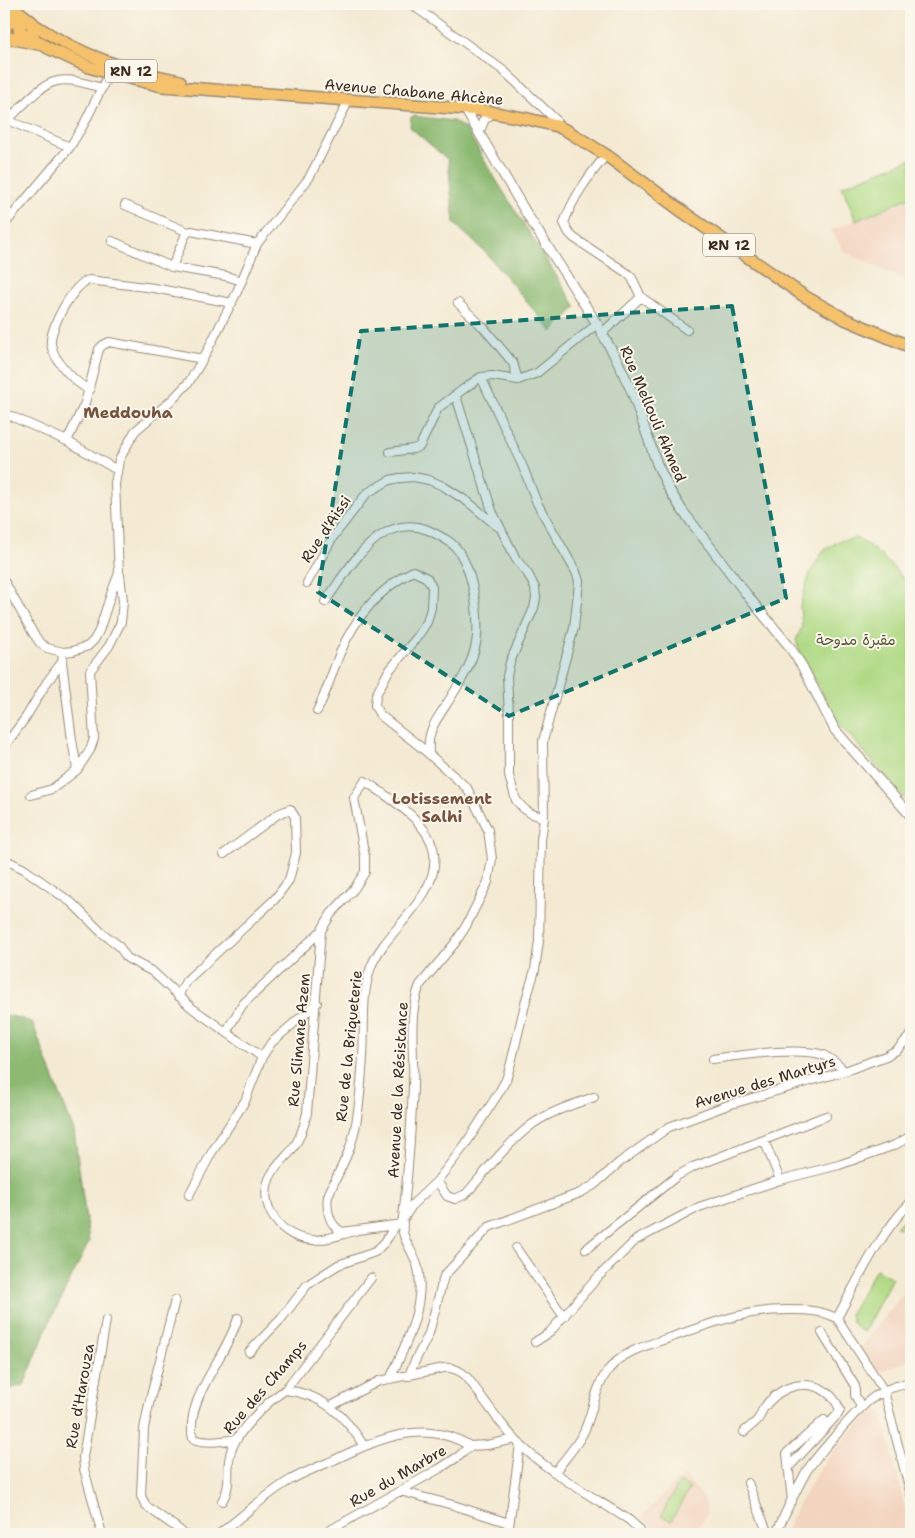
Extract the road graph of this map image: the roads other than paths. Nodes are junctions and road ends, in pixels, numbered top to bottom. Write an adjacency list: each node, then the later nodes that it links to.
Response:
1 (411, 4): 14 (street)
2 (6, 10): 3 (highway, RN 12); 4 (highway)
3 (26, 28): 4 (main road); 5 (main road); 8 (main road, RN 12)
4 (5, 35): 5 (main road)
5 (43, 45): 6 (main road)
6 (108, 73): 7 (street); 8 (main road)
7 (102, 88): 13 (street); 16 (street)
8 (238, 92): 9 (main road, Avenue Chabane Ahcène / RN 12)
9 (349, 100): 10 (main road, Avenue Chabane Ahcène / RN 12); 22 (street)
10 (460, 109): 11 (main road, Avenue Chabane Ahcène / RN 12); 15 (street, Rue Mellouli Ahmed)
11 (479, 110): 12 (main road, Avenue Chabane Ahcène / RN 12); 15 (street)
12 (493, 112): 14 (main road, Avenue Chabane Ahcène / RN 12); 15 (street)
13 (5, 121): 16 (street)
14 (557, 126): 17 (main road, Avenue Chabane Ahcène / RN 12)
15 (478, 131): 28 (street, Rue Mellouli Ahmed)
16 (70, 147): 19 (street)
17 (606, 155): 25 (street); 31 (main road, Avenue Chabane Ahcène / RN 12)
18 (125, 205): 20 (street)
19 (4, 225)
20 (188, 232): 22 (street); 23 (street)
21 (112, 241): 23 (street)
22 (257, 244): 24 (street)
23 (172, 267): 24 (street)
24 (242, 281): 26 (street)
25 (641, 298): 29 (street); 30 (street)
26 (232, 303): 32 (street); 35 (street)
27 (458, 303): 34 (street)
28 (597, 324): 30 (street, Rue Mellouli Ahmed); 34 (street)
29 (687, 330)
30 (602, 333): 54 (street, Rue Mellouli Ahmed)
31 (911, 347)
32 (203, 359): 35 (street); 40 (street)
33 (481, 377): 34 (street); 36 (street); 55 (street)
34 (518, 380)
35 (90, 390): 38 (street)
36 (456, 396): 39 (street); 41 (street)
37 (4, 413): 38 (street)
38 (67, 441): 40 (street)
39 (390, 452)
40 (117, 470): 42 (street)
41 (501, 529): 44 (street, Rue d'Aissi); 55 (street)
42 (120, 573): 46 (street); 51 (street)
43 (4, 581): 46 (street)
44 (307, 583)
45 (325, 602): 50 (street)
46 (63, 652): 47 (street)
47 (62, 662): 49 (street); 51 (street)
48 (317, 710): 50 (street, Avenue de la Résistance)
49 (4, 747)
50 (429, 754): 74 (street, Avenue de la Résistance)
51 (77, 770): 53 (street)
52 (365, 781): 58 (street, Rue Slimane Azem); 75 (street, Rue de la Briqueterie)
53 (31, 794)
54 (911, 816)
55 (544, 818): 71 (street)
56 (224, 854): 59 (street)
57 (4, 859): 59 (street)
58 (321, 931): 60 (street, Rue Slimane Azem); 61 (street)
59 (178, 996): 61 (street)
60 (317, 1003): 63 (street); 75 (street, Rue Slimane Azem)
61 (226, 1032): 63 (street)
62 (911, 1035): 65 (street, Avenue des Martyrs)
63 (262, 1057): 72 (street)
64 (713, 1059): 65 (street)
65 (845, 1071): 87 (street, Avenue des Martyrs)
66 (594, 1097): 71 (street)
67 (826, 1116): 69 (street)
68 (911, 1136): 70 (street)
69 (764, 1140): 70 (street); 77 (street)
70 (780, 1180): 80 (street)
71 (437, 1181): 74 (street)
72 (189, 1195)
73 (911, 1202): 82 (street)
74 (400, 1224): 75 (street, Rue de la Briqueterie); 86 (street); 88 (street)
75 (355, 1231)
76 (516, 1248): 80 (street)
77 (586, 1249)
78 (371, 1278): 90 (street, Rue des Champs)
79 (176, 1300): 110 (street)
80 (564, 1317): 85 (street)
81 (238, 1318): 96 (street)
82 (837, 1318): 91 (street); 101 (street)
83 (106, 1320): 109 (street, Rue d'Harouza)
84 (822, 1333): 93 (street)
85 (535, 1342)
86 (249, 1352)
87 (409, 1376): 88 (street); 97 (street)
88 (390, 1379): 92 (street)
89 (911, 1384): 91 (street)
90 (285, 1390): 92 (street); 96 (street, Rue des Champs)
91 (884, 1391): 93 (street); 102 (street)
92 (331, 1406): 98 (street)
93 (861, 1407): 107 (street)
94 (824, 1420): 100 (street)
95 (744, 1432): 100 (street)
96 (237, 1439): 106 (street, Rue des Champs)
97 (518, 1441): 99 (street); 101 (street); 108 (street)
98 (364, 1446): 99 (street); 111 (street)
99 (470, 1446): 104 (street, Rue du Marbre)
100 (788, 1468): 107 (street)
101 (555, 1472): 114 (street)
102 (909, 1474): 105 (street)
103 (748, 1483): 115 (street)
104 (400, 1491): 108 (street); 112 (street, Rue du Marbre)
105 (911, 1495)
106 (222, 1501)
107 (792, 1501): 116 (street)
108 (507, 1523): 113 (street)
109 (102, 1534)
110 (184, 1534)
111 (219, 1534)
112 (323, 1534)
113 (508, 1534)
114 (642, 1534)
115 (768, 1534)
116 (776, 1534)

